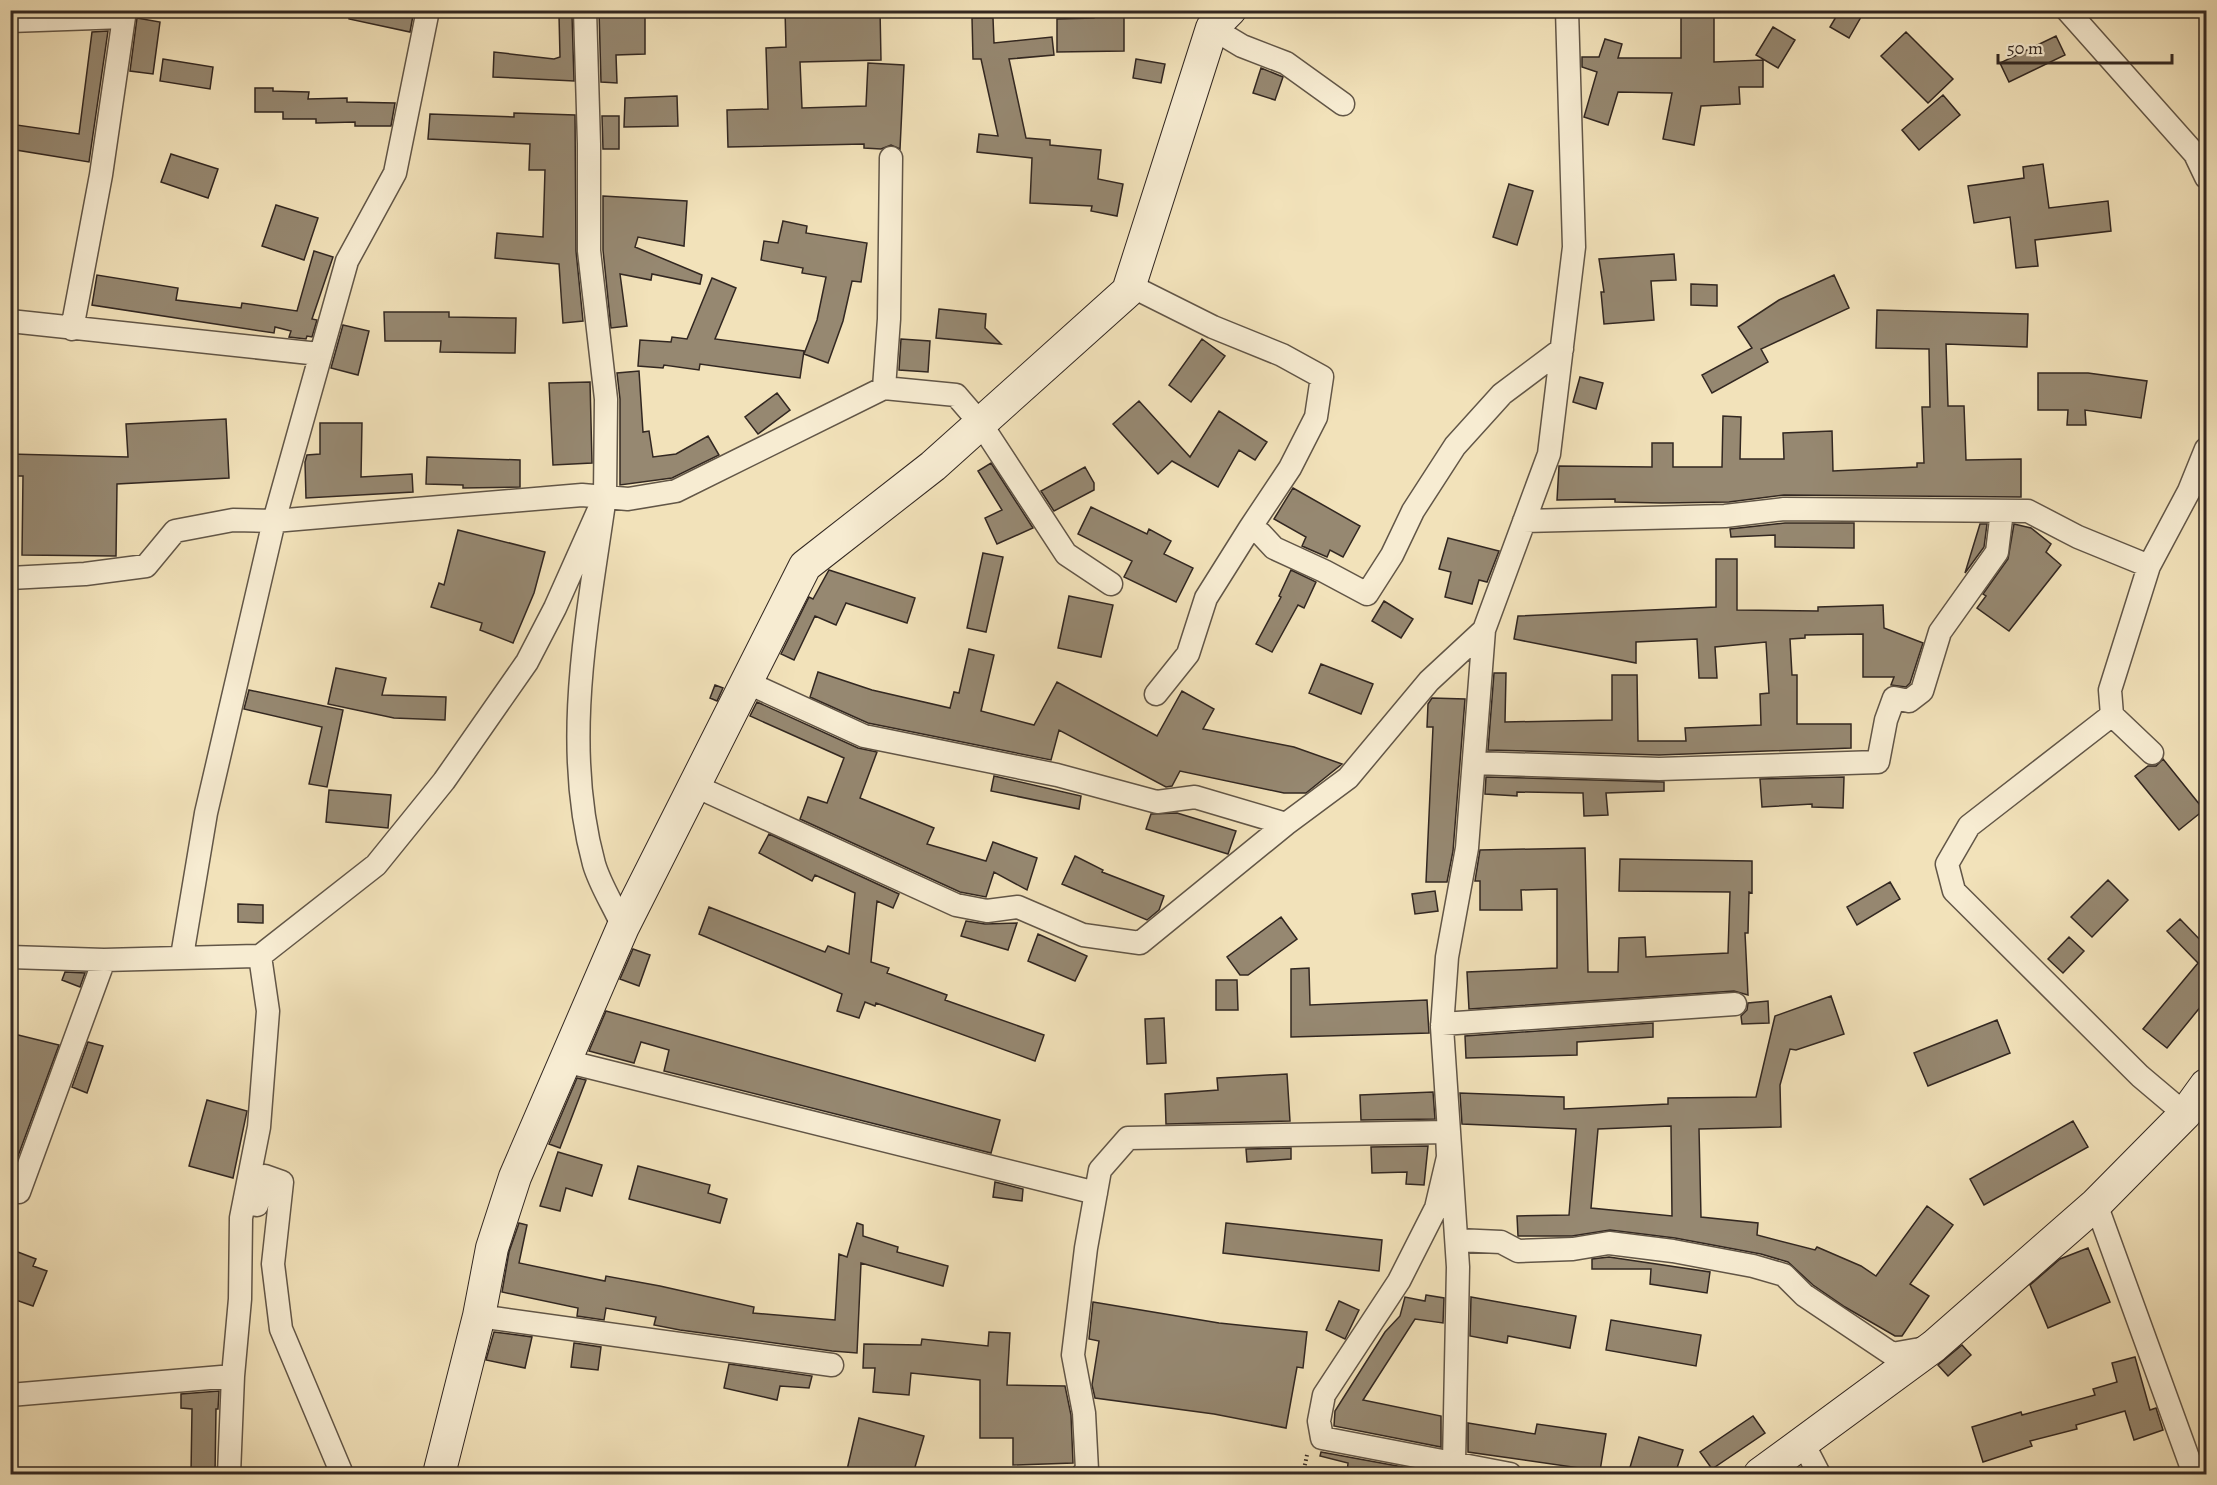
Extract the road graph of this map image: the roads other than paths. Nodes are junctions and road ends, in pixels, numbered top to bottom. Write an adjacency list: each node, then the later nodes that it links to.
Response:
1 (428, 10): 14 (street)
2 (585, 10): 18 (street)
3 (1567, 10): 13 (street)
4 (2067, 10): 9 (street)
5 (1221, 19): 7 (street); 10 (street)
6 (10, 21): 12 (street)
7 (1343, 104)
8 (891, 158): 15 (street)
9 (2206, 177)
10 (1129, 285): 16 (street); 22 (street)
11 (10, 321): 12 (street)
12 (72, 329): 14 (street)
13 (1562, 348): 21 (street); 22 (street)
14 (319, 354): 20 (street)
15 (884, 387): 16 (street); 18 (street)
16 (981, 423): 25 (street); 27 (street)
17 (2206, 449): 23 (street)
18 (605, 496): 20 (street); 34 (street); 36 (street)
19 (2002, 511): 21 (street); 23 (street); 31 (street)
20 (274, 521): 24 (street); 35 (street)
21 (1524, 521): 26 (street)
22 (1250, 528): 28 (street)
23 (2149, 566): 29 (street)
24 (10, 578)
25 (1111, 584)
26 (1484, 630): 31 (street); 33 (street)
27 (746, 682): 32 (street); 33 (street)
28 (1156, 694)
29 (2112, 715): 30 (street); 43 (street)
30 (2152, 753)
31 (1474, 763): 40 (street)
32 (693, 785): 33 (street); 34 (street)
33 (1286, 824)
34 (623, 927): 41 (street)
35 (182, 956): 36 (street); 38 (street)
36 (260, 956): 48 (street)
37 (10, 957): 38 (street)
38 (105, 960): 44 (street)
39 (1735, 1004): 40 (street)
40 (1442, 1024): 47 (street)
41 (565, 1061): 45 (street); 49 (street)
42 (2206, 1085): 43 (street)
43 (2185, 1114): 46 (street)
44 (19, 1192)
45 (1096, 1193): 55 (street); 59 (street)
46 (2096, 1204): 50 (street); 63 (street)
47 (1456, 1239): 50 (street); 55 (street)
48 (240, 1267): 52 (street); 57 (street)
49 (479, 1316): 51 (street); 58 (street)
50 (1934, 1346): 54 (street)
51 (832, 1365)
52 (233, 1376): 53 (street); 56 (street)
53 (10, 1395)
54 (1803, 1443): 61 (street); 62 (street)
55 (1454, 1463): 60 (street)
56 (229, 1474)
57 (342, 1474)
58 (440, 1474)
59 (1083, 1474)
60 (1510, 1474)
61 (1760, 1474)
62 (1819, 1474)
63 (2194, 1474)

